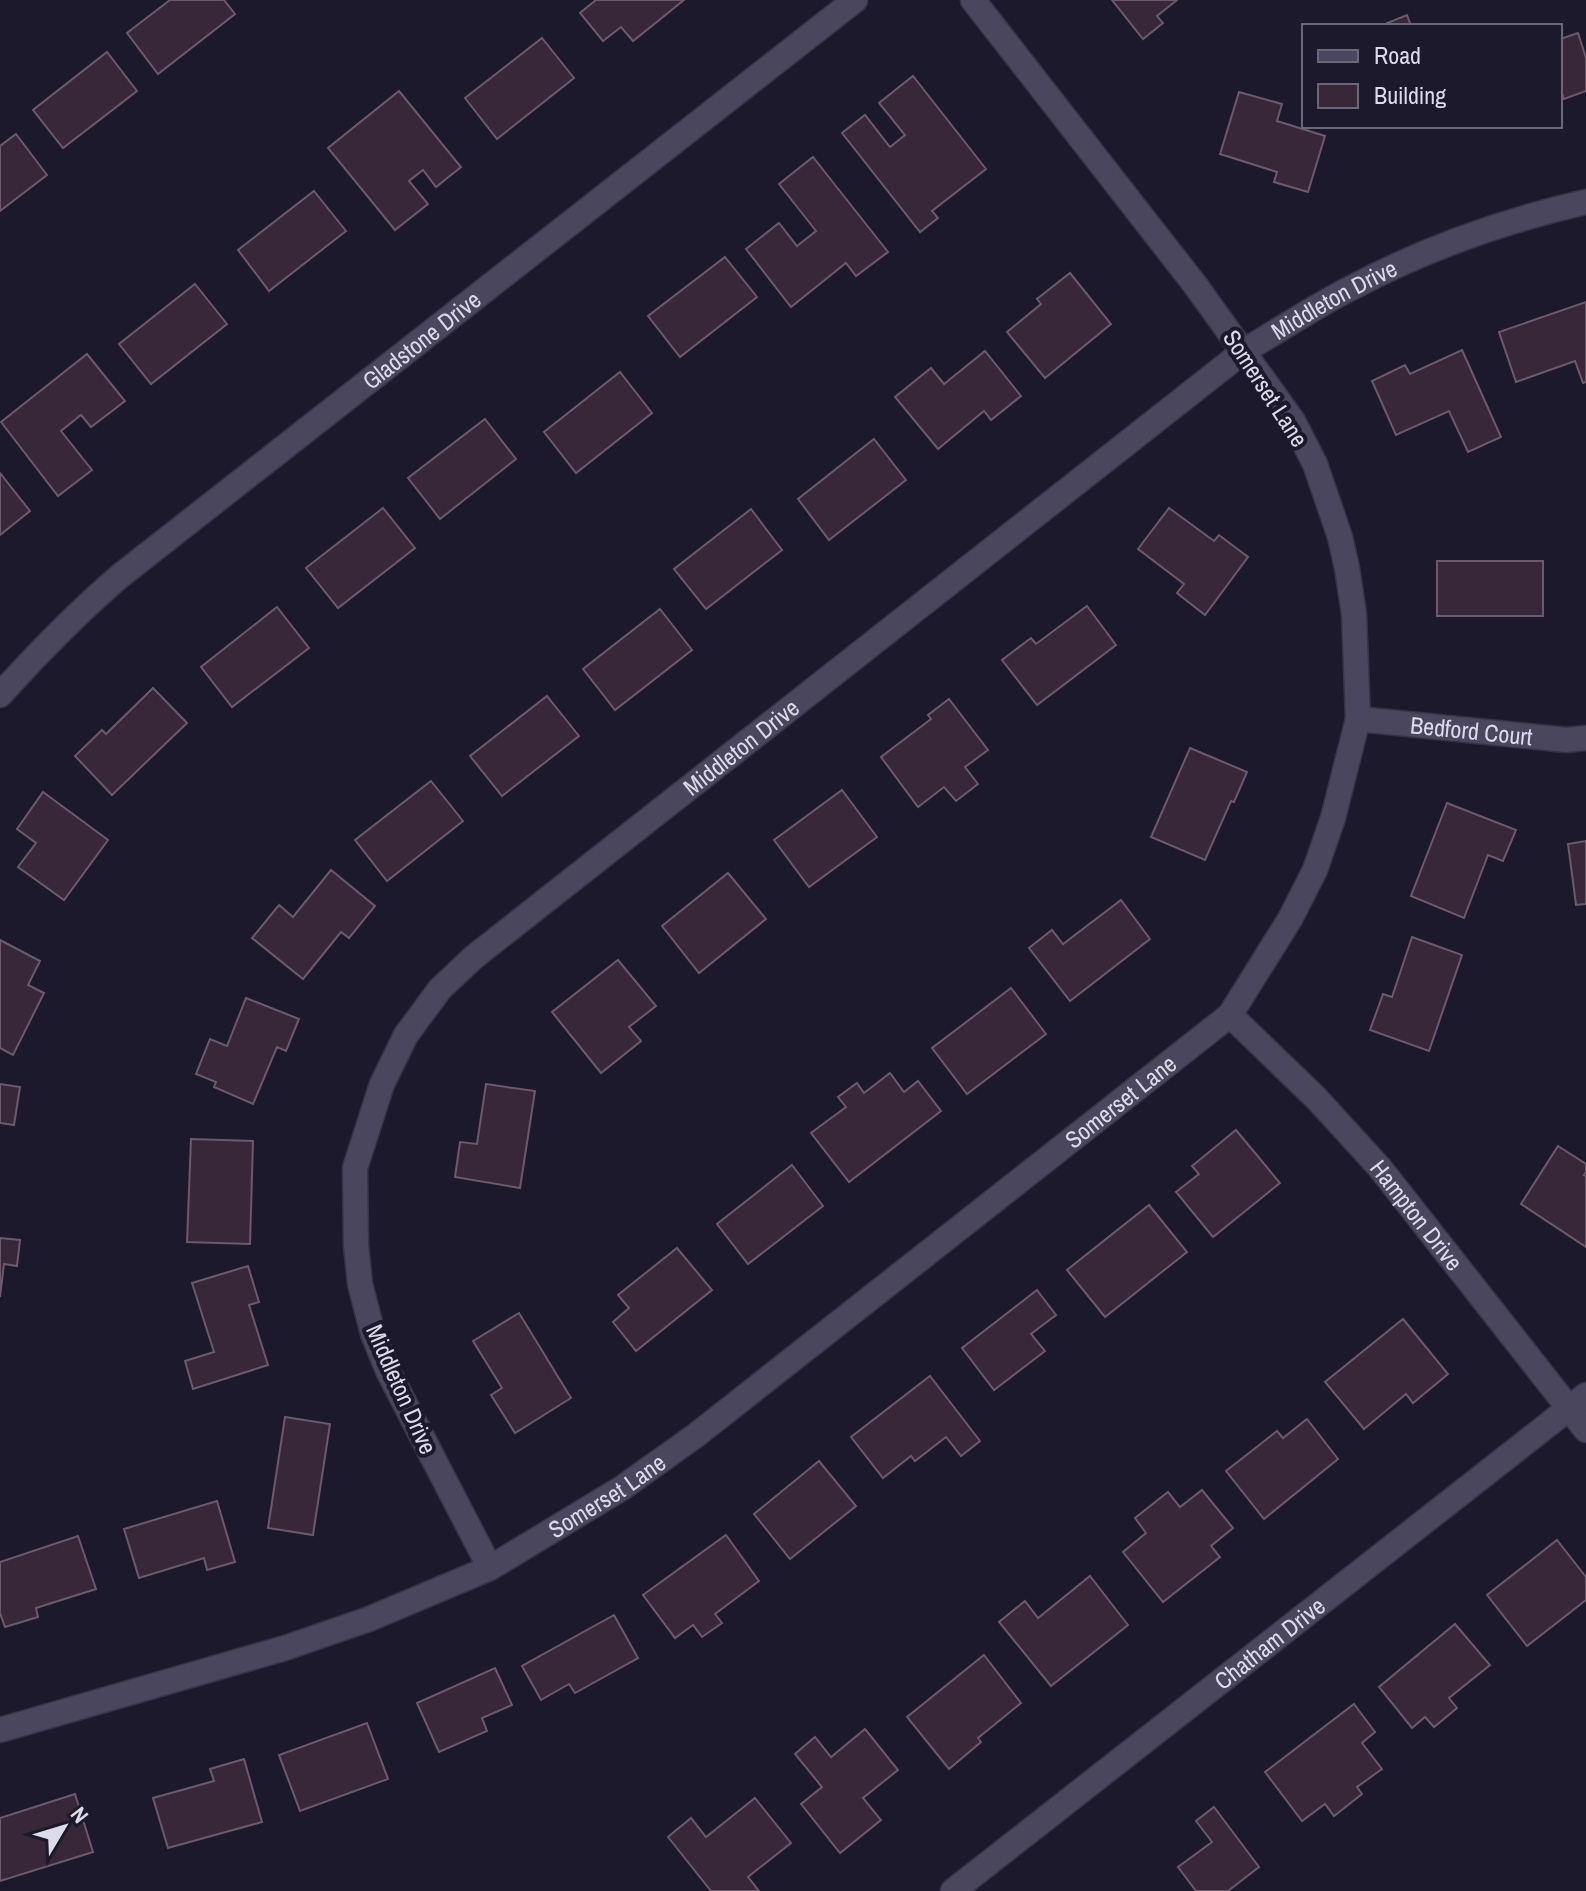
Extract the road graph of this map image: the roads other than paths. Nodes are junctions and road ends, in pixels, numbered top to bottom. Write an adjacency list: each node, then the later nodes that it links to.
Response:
1 (855, 0): 5 (street, Gladstone Drive)
2 (973, 0): 4 (street, Somerset Lane)
3 (1586, 202): 4 (street, Middleton Drive)
4 (1244, 351): 6 (street, Somerset Lane); 11 (street, Middleton Drive)
5 (0, 695)
6 (1358, 719): 7 (street, Bedford Court); 8 (street, Somerset Lane)
7 (1586, 738)
8 (1230, 1015): 9 (street, Hampton Drive); 11 (street, Somerset Lane)
9 (1577, 1401): 10 (street, Hampton Drive); 13 (street, Chatham Drive)
10 (1586, 1430)
11 (490, 1568): 12 (street, Somerset Lane)
12 (0, 1730)
13 (953, 1891)

